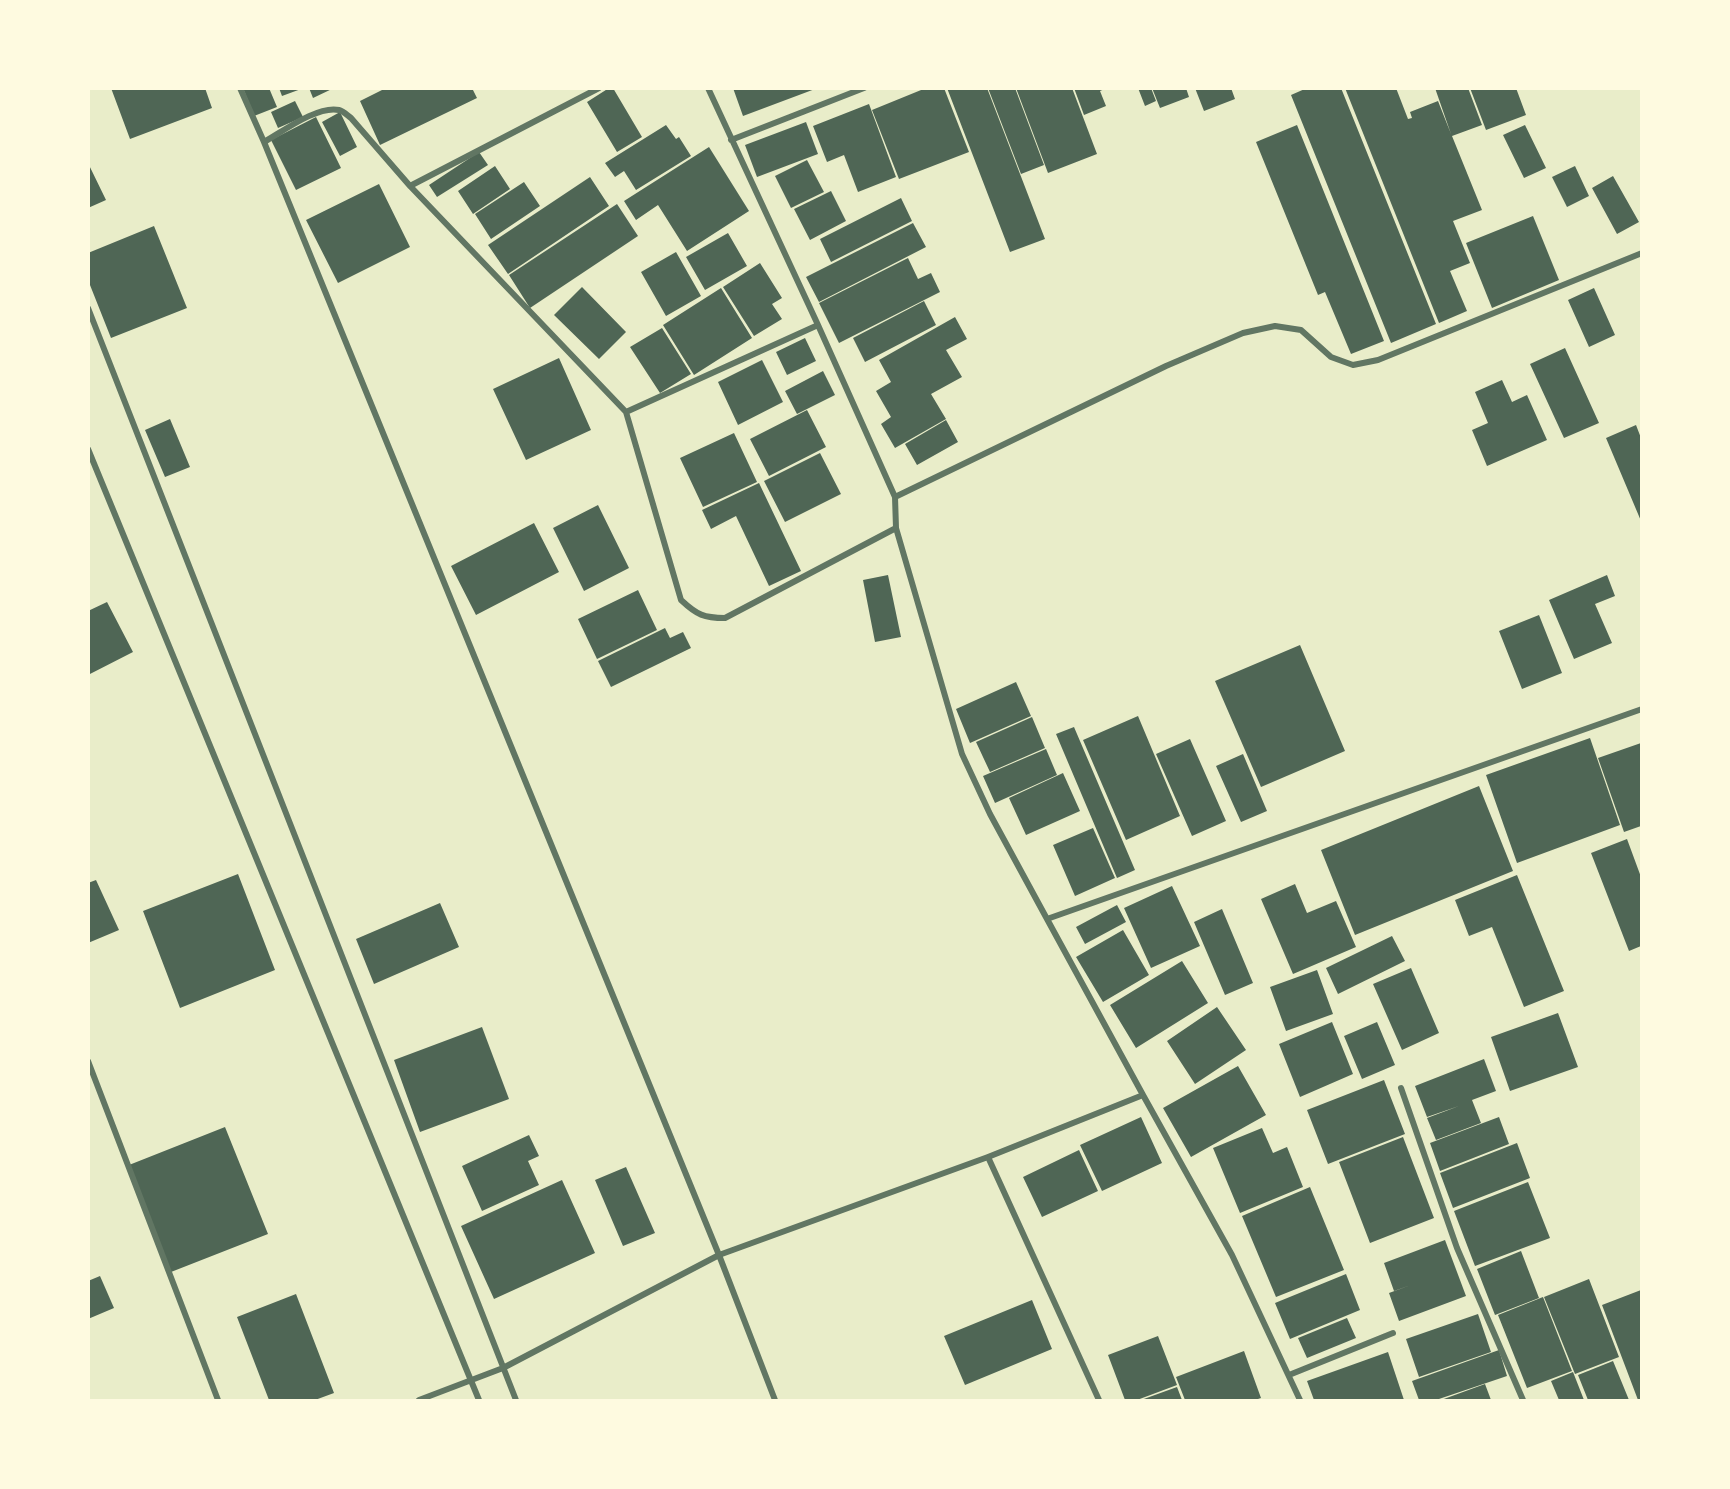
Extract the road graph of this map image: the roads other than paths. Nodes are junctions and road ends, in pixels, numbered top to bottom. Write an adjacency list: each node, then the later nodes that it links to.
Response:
1 (240, 88): 6 (street)
2 (599, 88): 7 (street)
3 (708, 88): 5 (street)
4 (864, 88): 5 (street)
5 (731, 140): 10 (street)
6 (264, 142): 7 (street); 21 (street)
7 (410, 186): 11 (street)
8 (1641, 253): 13 (street)
9 (88, 308): 23 (street)
10 (818, 325): 11 (street); 13 (street)
11 (626, 412): 14 (street)
12 (88, 449): 25 (street)
13 (895, 497): 14 (street)
14 (896, 528): 16 (street)
15 (1641, 709): 16 (street)
16 (1047, 920): 19 (street)
17 (88, 1061): 26 (street)
18 (1401, 1088): 33 (street)
19 (1143, 1095): 20 (street); 24 (street)
20 (988, 1157): 21 (street); 31 (street)
21 (719, 1255): 23 (street); 30 (street)
22 (1393, 1333): 24 (street)
23 (503, 1368): 25 (street); 29 (street)
24 (1289, 1375): 32 (street)
25 (471, 1381): 27 (street); 28 (street)
26 (218, 1401)
27 (419, 1401)
28 (479, 1401)
29 (516, 1401)
30 (775, 1401)
31 (1099, 1401)
32 (1300, 1401)
33 (1524, 1401)

